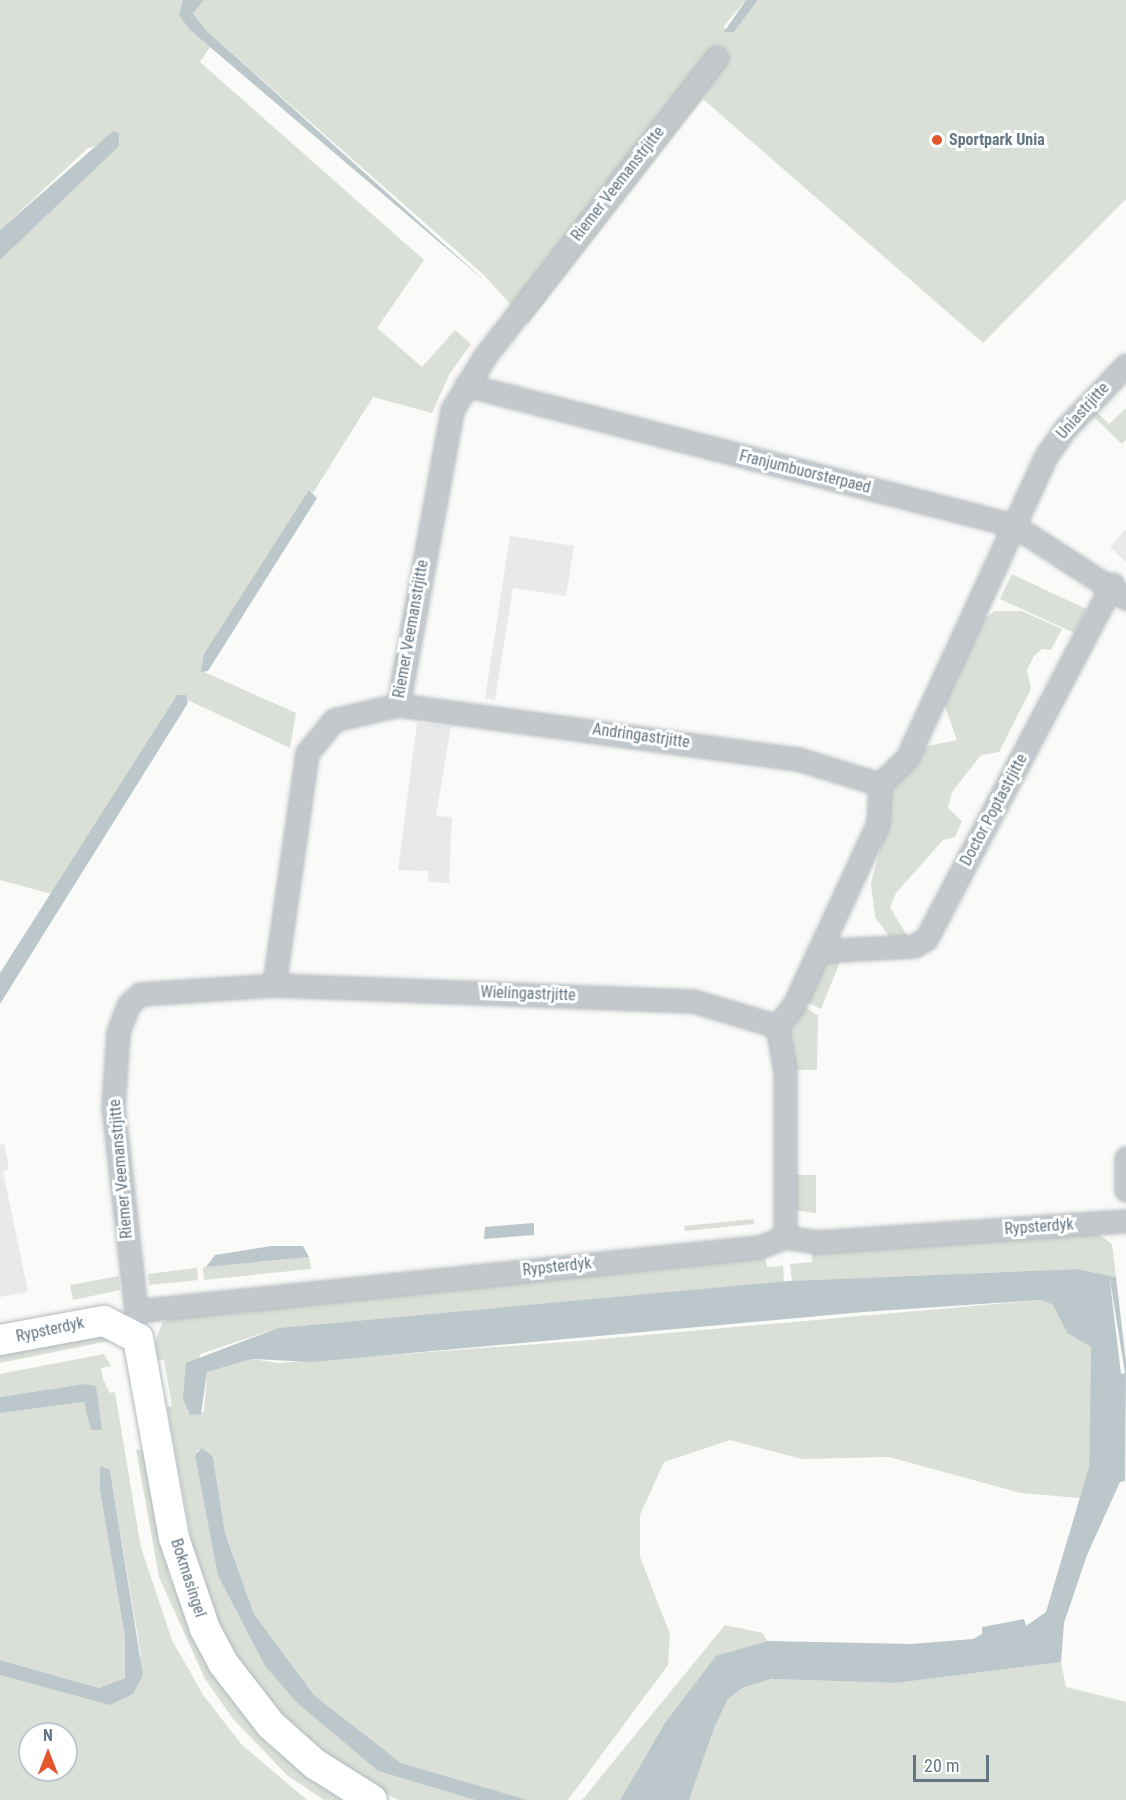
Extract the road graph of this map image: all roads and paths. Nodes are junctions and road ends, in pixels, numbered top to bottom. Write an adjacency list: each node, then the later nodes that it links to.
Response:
1 (717, 57): 3 (street, Riemer Veemanstrjitte)
2 (1126, 365): 4 (street, Uniastrjitte)
3 (466, 385): 4 (street, Franjumbuorsterpaed); 6 (street, Riemer Veemanstrjitte)
4 (1013, 525): 5 (street, Franjumbuorsterpaed); 7 (street)
5 (1119, 591): 8 (street, Doctor Poptastrjitte)
6 (398, 705): 7 (street, Andringastrjitte); 9 (street, Riemer Veemanstrjitte)
7 (880, 784): 8 (street)
8 (819, 951): 10 (street)
9 (274, 985): 10 (street, Wielingastrjitte); 17 (street, Riemer Veemanstrjitte)
10 (777, 1026): 16 (street)
11 (1126, 1158): 12 (street)
12 (1126, 1190)
13 (1126, 1209): 14 (street)
14 (1126, 1221): 15 (street); 16 (street, Rypsterdyk)
15 (1126, 1226)
16 (785, 1237): 17 (street, Rypsterdyk)
17 (131, 1319): 18 (street, Rypsterdyk); 19 (street, Bokmasingel)
18 (0, 1340)
19 (372, 1800)

